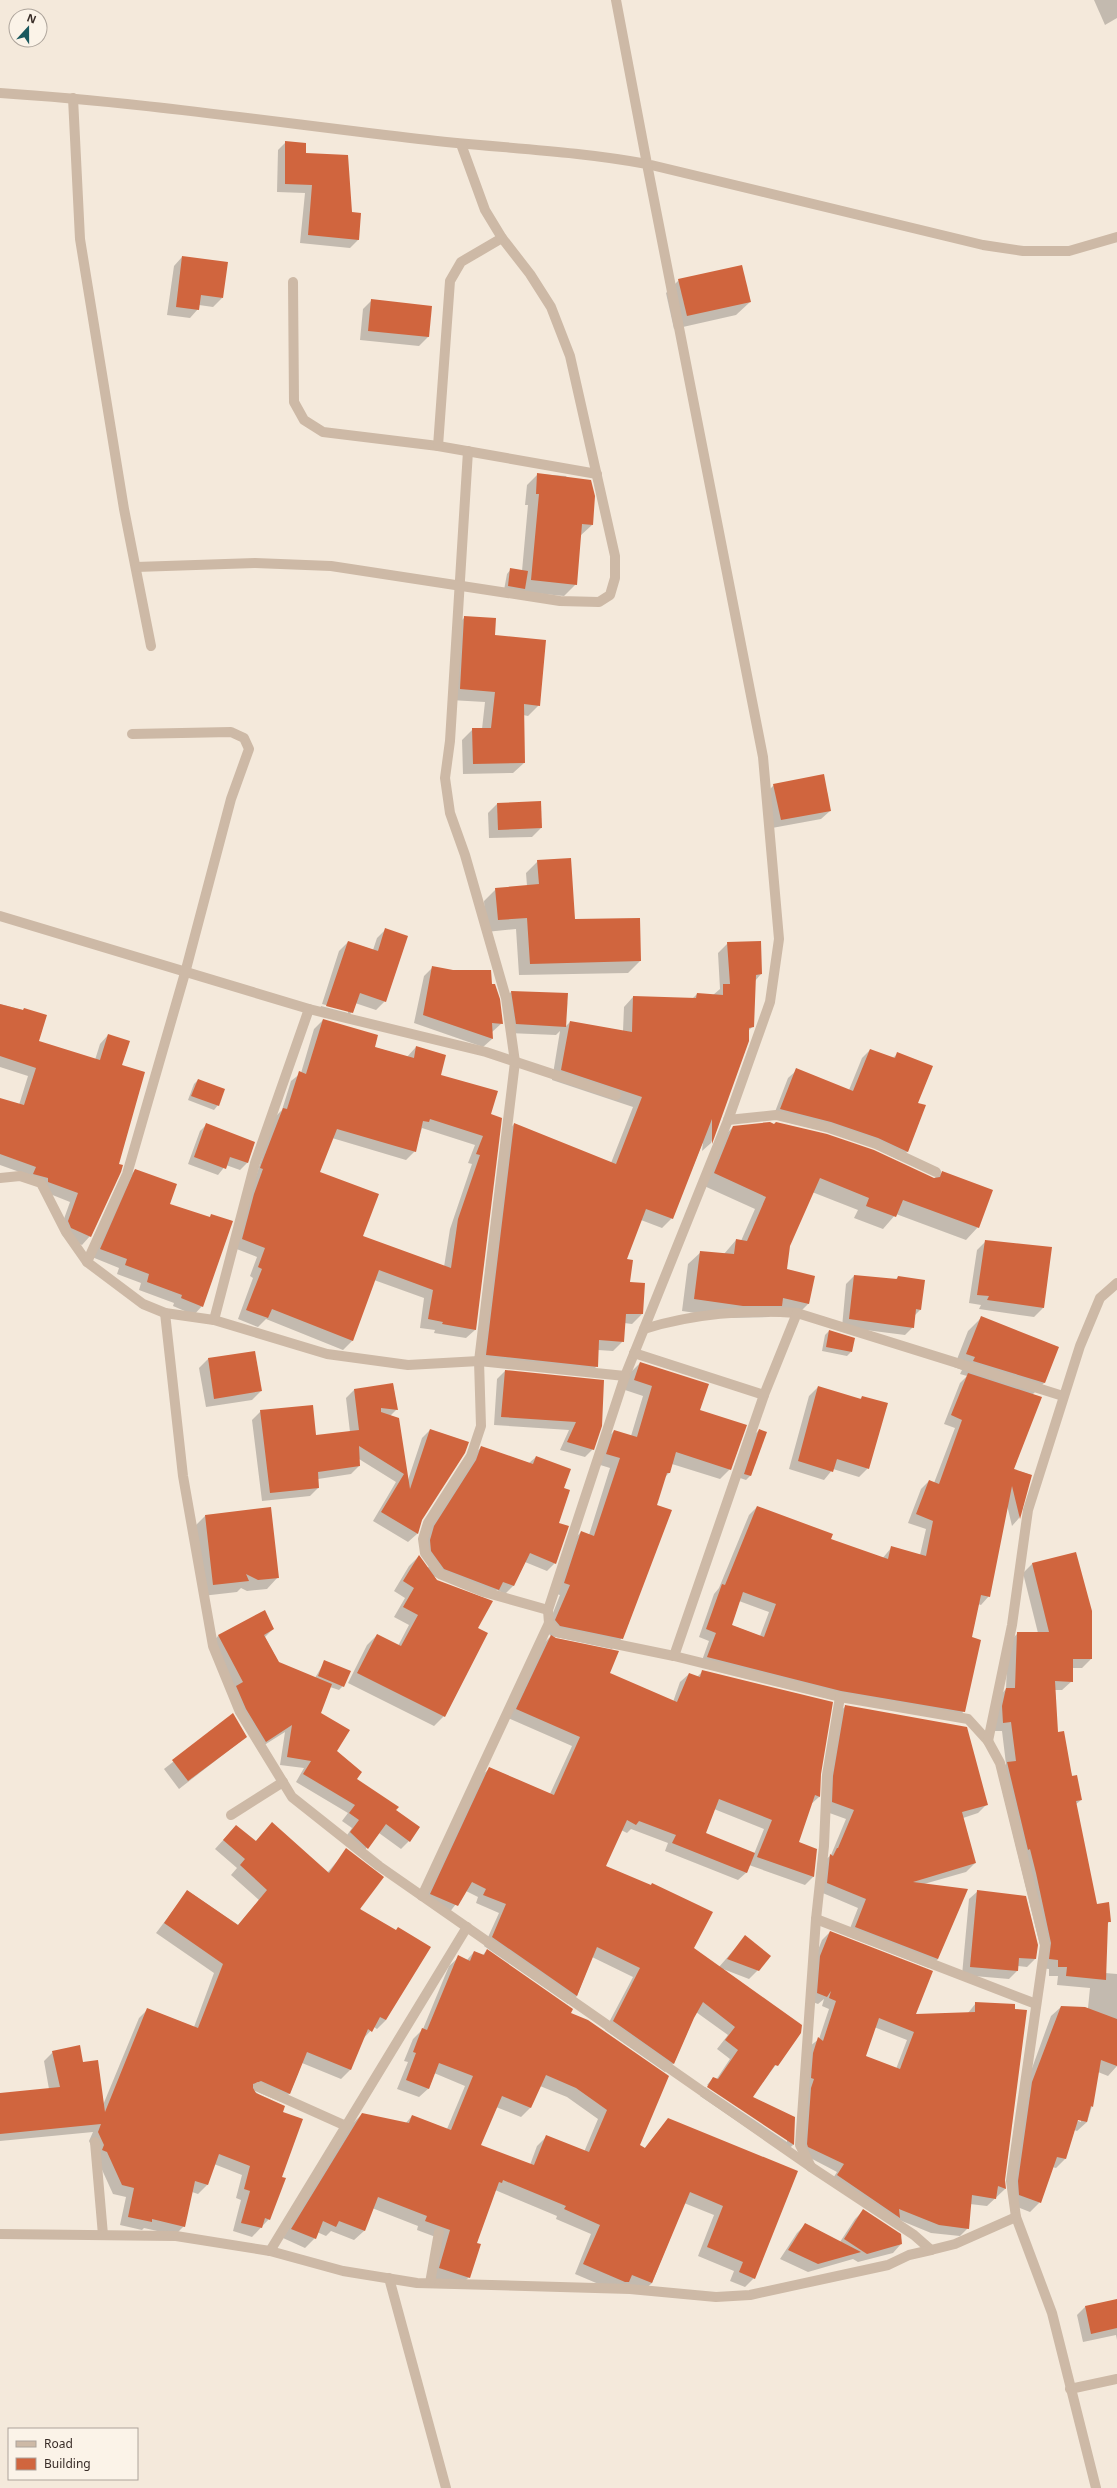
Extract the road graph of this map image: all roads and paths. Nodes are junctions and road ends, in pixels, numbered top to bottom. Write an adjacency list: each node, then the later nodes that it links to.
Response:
1 (616, 0): 5 (street)
2 (0, 94): 3 (street)
3 (73, 98): 4 (street); 12 (street)
4 (461, 144): 5 (street); 7 (street)
5 (646, 164): 6 (street); 21 (street)
6 (1117, 237)
7 (502, 238): 9 (street); 11 (street)
8 (293, 282): 9 (street)
9 (438, 446): 10 (street)
10 (468, 451): 11 (street); 13 (street)
11 (597, 474): 13 (street)
12 (136, 567): 13 (street); 14 (street)
13 (459, 587): 19 (street)
14 (151, 646)
15 (132, 734): 17 (street)
16 (0, 916): 17 (street)
17 (185, 973): 18 (street); 24 (street)
18 (309, 1009): 19 (street); 28 (street)
19 (515, 1062): 20 (street); 31 (street)
20 (616, 1095)
21 (728, 1120): 22 (street); 29 (street)
22 (936, 1172)
23 (0, 1178): 24 (street)
24 (87, 1262): 27 (street)
25 (1117, 1283): 34 (street)
26 (797, 1312): 29 (street); 33 (street); 34 (street)
27 (165, 1313): 28 (street); 40 (street)
28 (214, 1320): 31 (street)
29 (644, 1329): 30 (street)
30 (634, 1353): 32 (street); 33 (street)
31 (479, 1361): 32 (street); 35 (street)
32 (625, 1376): 35 (street)
33 (764, 1395): 37 (street)
34 (1063, 1396): 39 (street)
35 (548, 1610): 36 (street)
36 (549, 1623): 37 (street); 42 (street)
37 (674, 1656): 38 (street)
38 (840, 1697): 39 (street); 43 (street)
39 (988, 1741): 45 (street)
40 (283, 1782): 41 (street); 42 (street)
41 (231, 1815)
42 (422, 1896): 44 (street)
43 (816, 1919): 45 (street); 49 (street)
44 (467, 1927): 47 (street); 49 (street)
45 (1036, 2004): 50 (street)
46 (259, 2087): 47 (street)
47 (346, 2126): 55 (street)
48 (95, 2142): 53 (street)
49 (811, 2167): 54 (street)
50 (1016, 2217): 54 (street); 59 (street)
51 (439, 2232): 57 (street)
52 (0, 2234): 53 (street)
53 (103, 2235): 55 (street)
54 (931, 2250): 57 (street)
55 (270, 2251): 56 (street)
56 (389, 2278): 57 (street); 60 (street)
57 (430, 2283)
58 (1117, 2379): 59 (street)
59 (1070, 2389): 61 (street)
60 (446, 2488)
61 (1096, 2488)

